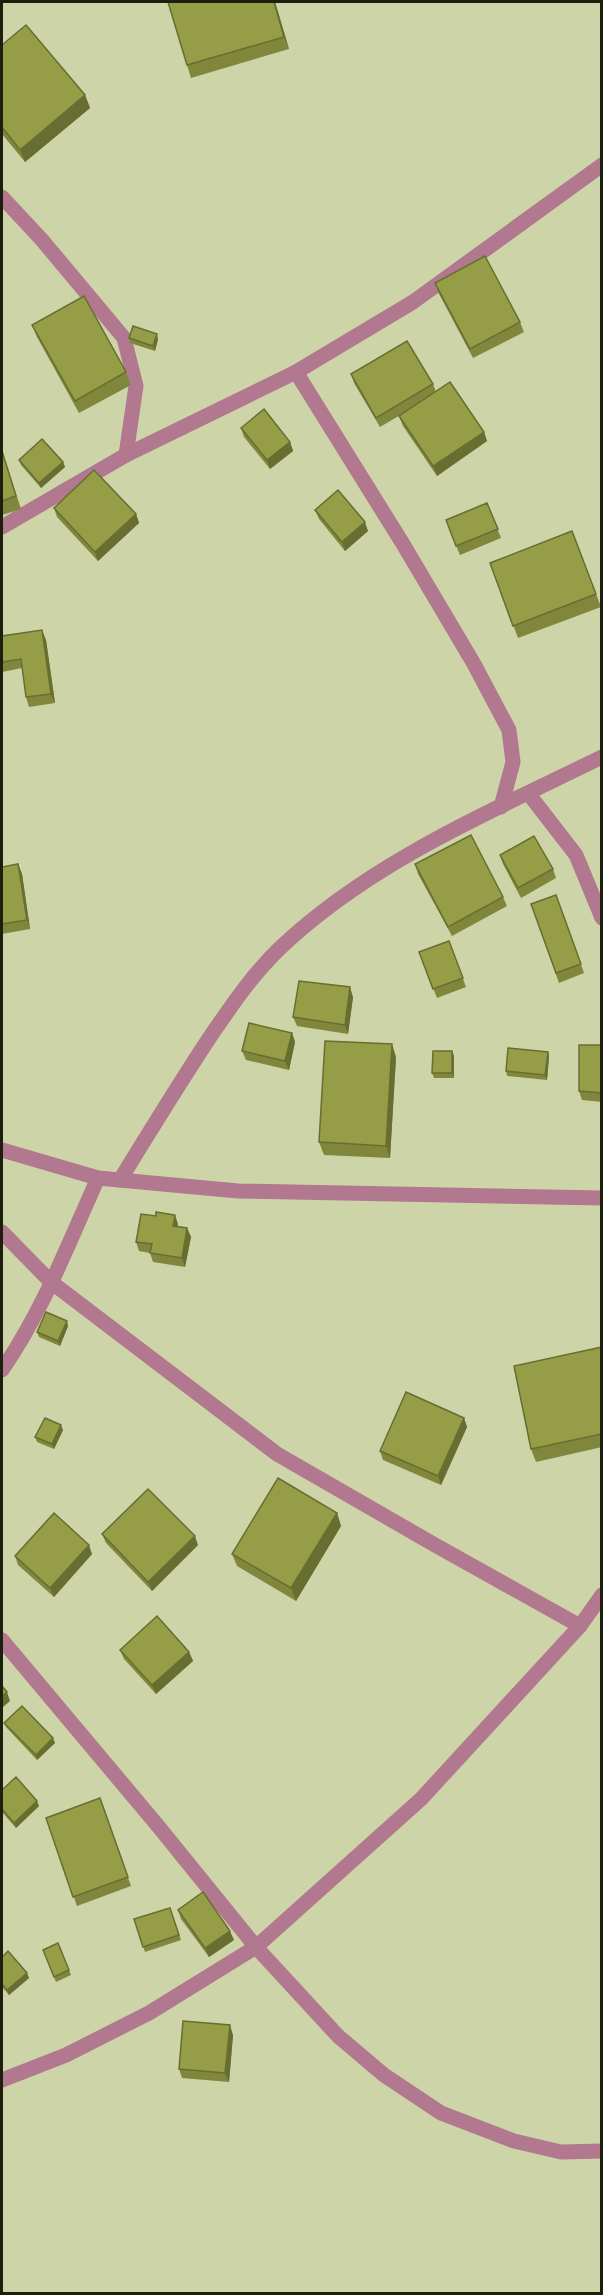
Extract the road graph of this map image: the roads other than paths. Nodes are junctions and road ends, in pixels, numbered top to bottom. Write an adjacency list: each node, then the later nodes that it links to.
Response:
1 (602, 165): 3 (street)
2 (2, 197): 4 (street)
3 (296, 372): 4 (street); 8 (street)
4 (126, 455): 5 (street)
5 (2, 527)
6 (602, 757): 7 (street)
7 (528, 793): 8 (street); 9 (street)
8 (501, 807): 12 (street)
9 (602, 918)
10 (2, 1150): 11 (street)
11 (98, 1178): 12 (street); 15 (street)
12 (120, 1180): 13 (street)
13 (602, 1198)
14 (2, 1232): 15 (street)
15 (51, 1282): 16 (street); 18 (street)
16 (2, 1370)
17 (602, 1595): 18 (street)
18 (580, 1626): 20 (street)
19 (2, 1640): 20 (street)
20 (256, 1947): 21 (street); 22 (street)
21 (2, 2080)
22 (602, 2151)

